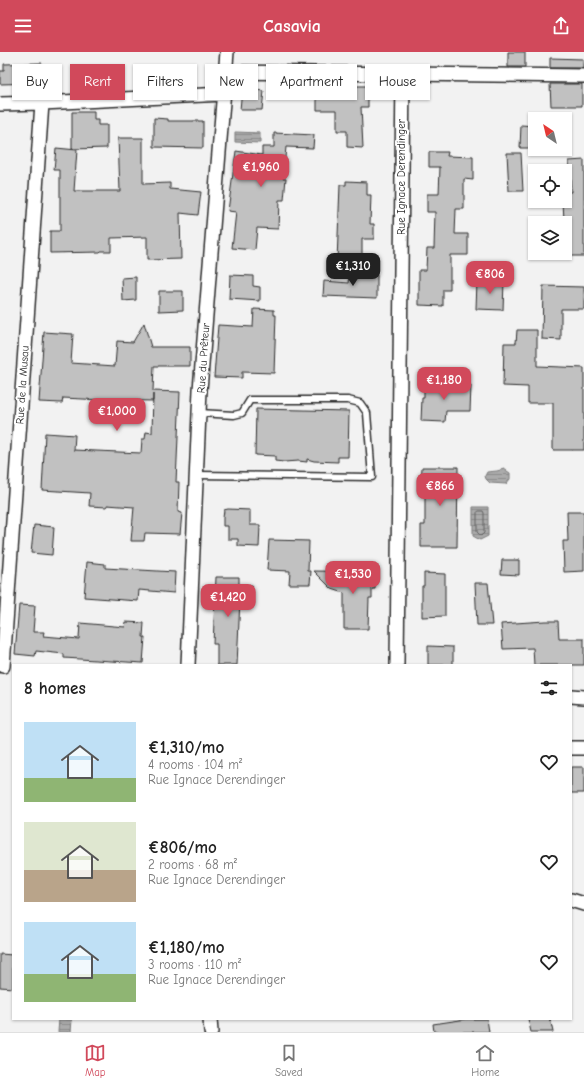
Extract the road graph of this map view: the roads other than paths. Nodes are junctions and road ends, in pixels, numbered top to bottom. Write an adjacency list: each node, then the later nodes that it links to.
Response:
1 (227, 52): 2 (street, Rue du Prêteur)
2 (226, 64)
3 (258, 72): 4 (street)
4 (365, 73)
5 (430, 73): 6 (street)
6 (584, 76)
7 (205, 95): 10 (street)
8 (224, 100): 12 (street, Rue du Prêteur)
9 (403, 100): 15 (street, Rue Ignace Derendinger)
10 (42, 103): 11 (street); 16 (street, Rue de la Musau)
11 (0, 104)
12 (199, 414): 13 (street, Rue du Prêteur); 13 (lane)
13 (196, 475): 14 (street, Rue du Prêteur)
14 (188, 664)
15 (397, 664)
16 (5, 667)
17 (572, 696): 18 (street)
18 (584, 697)
19 (572, 748): 20 (street)
20 (584, 748)
21 (572, 900): 22 (street)
22 (584, 904)
23 (210, 1020): 24 (street)
24 (211, 1032)

